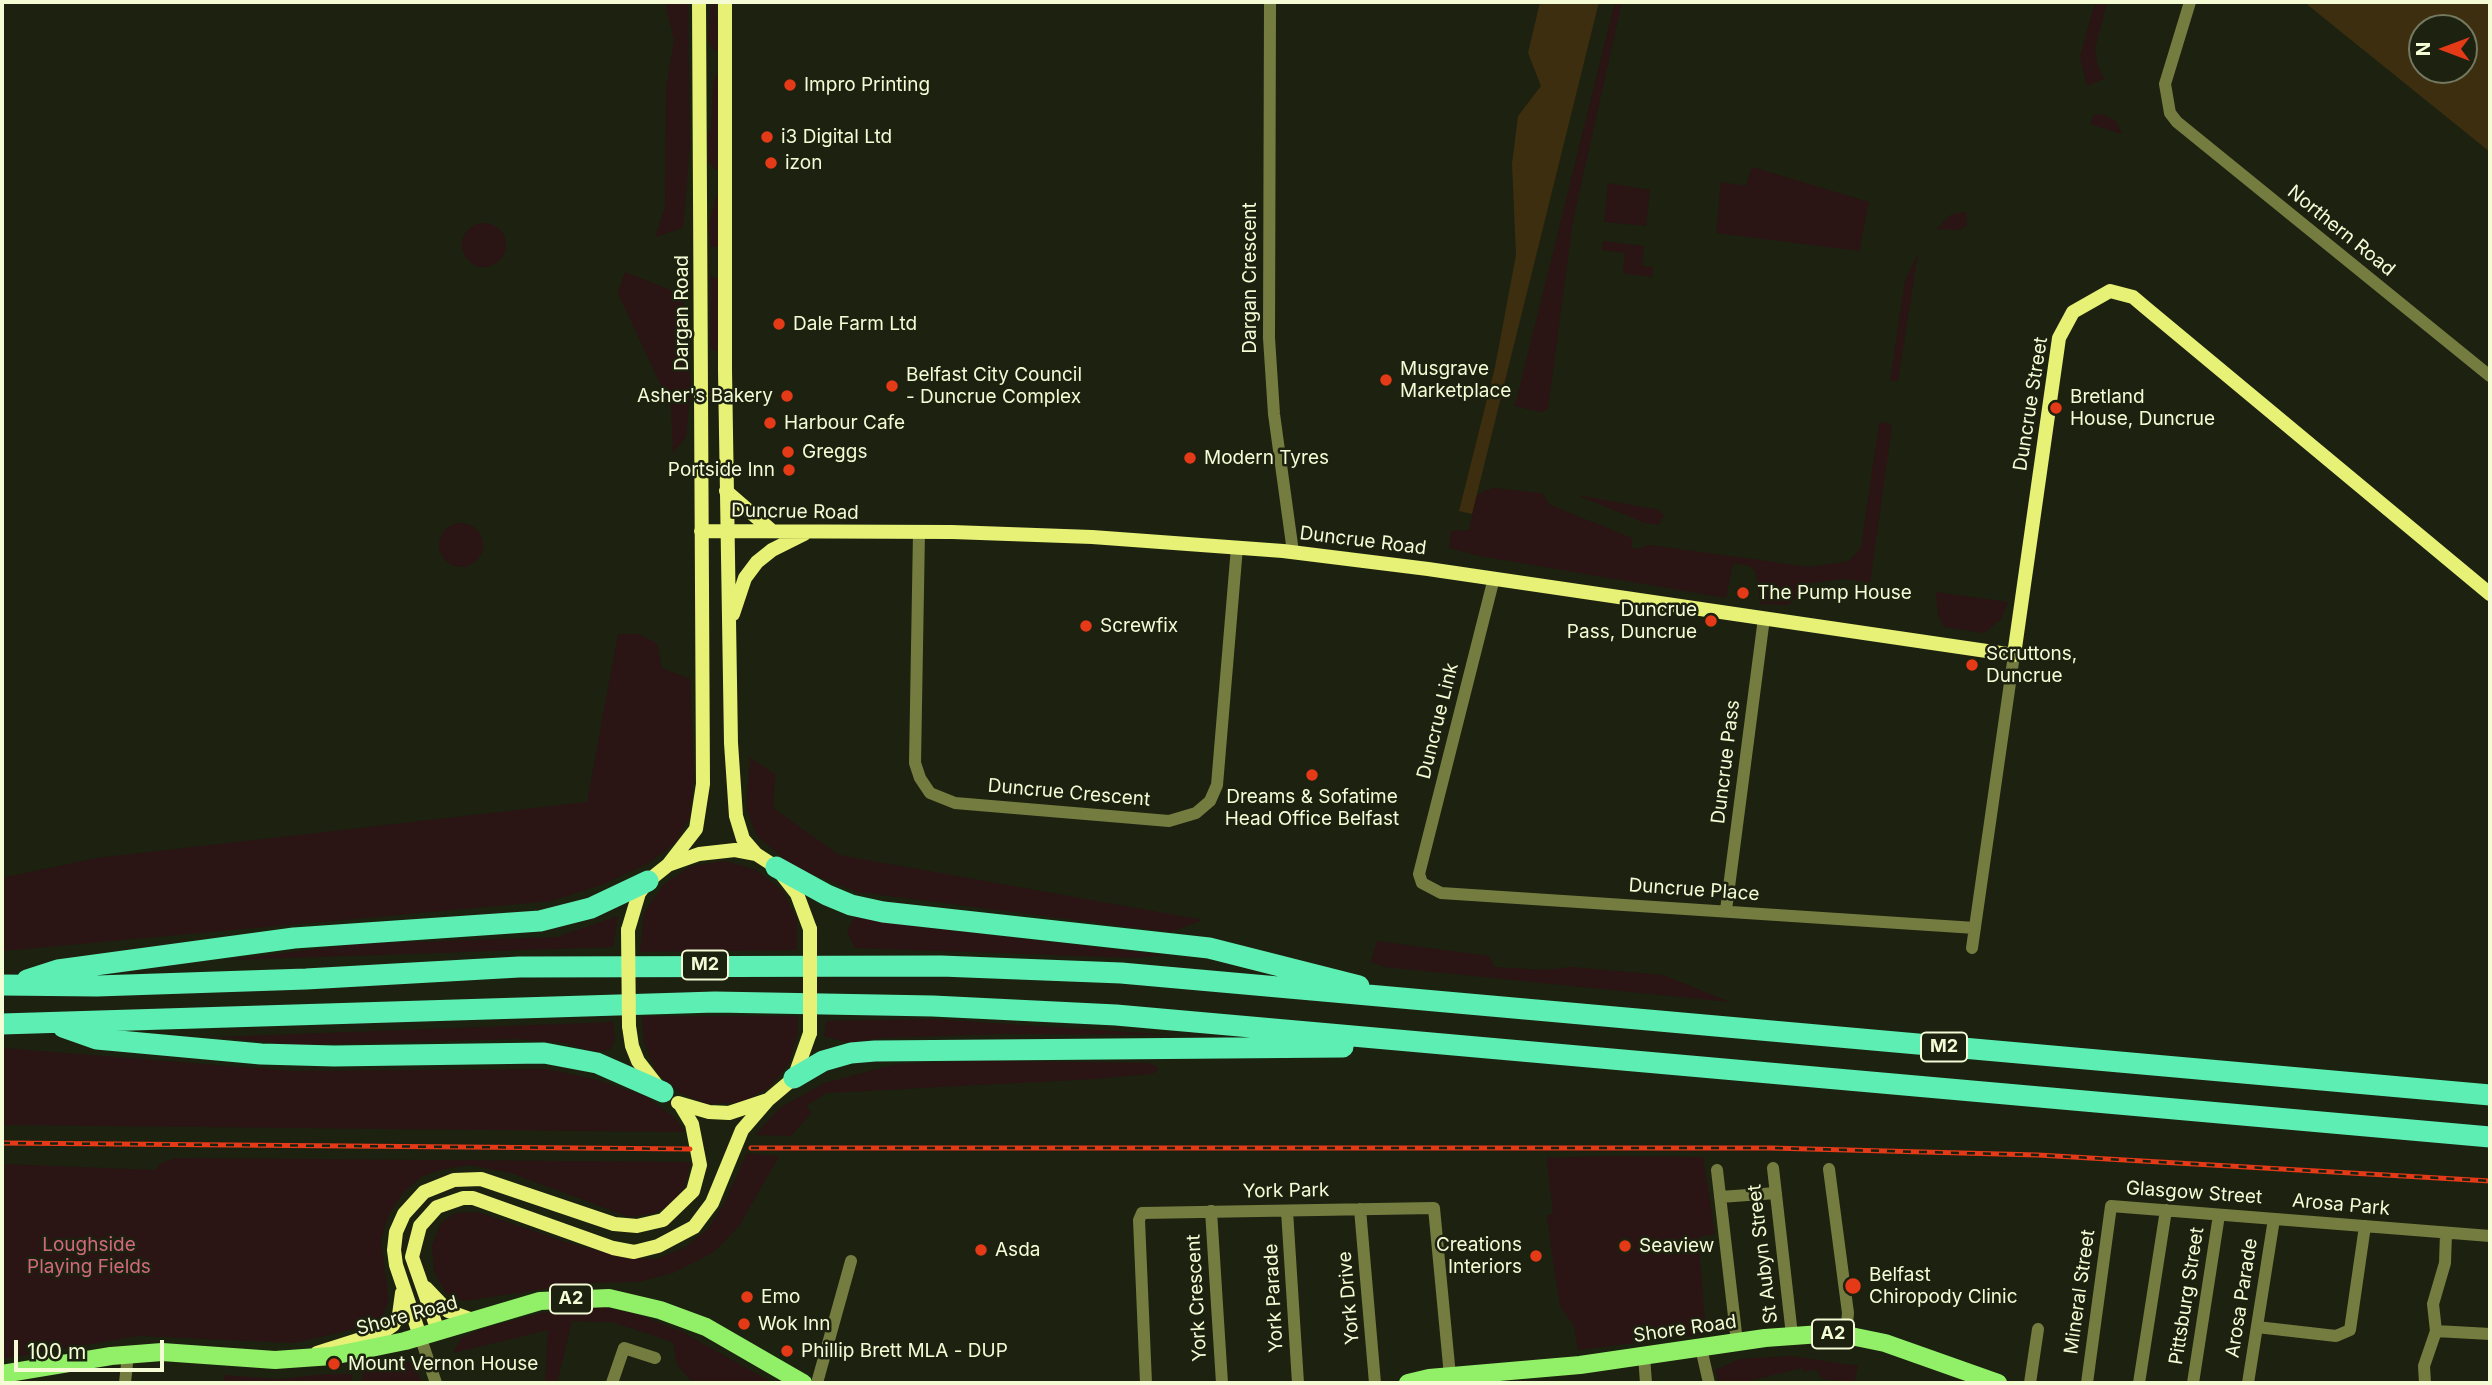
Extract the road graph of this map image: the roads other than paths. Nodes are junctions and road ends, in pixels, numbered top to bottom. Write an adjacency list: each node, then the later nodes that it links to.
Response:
1 (699, 2): 9 (street, Dargan Road)
2 (725, 2): 6 (street)
3 (1270, 2): 13 (street, Dargan Crescent)
4 (2190, 2): 5 (street, Northern Road)
5 (2490, 376)
6 (726, 491): 7 (street); 8 (street)
7 (726, 530): 8 (street, Duncrue Road); 9 (street, Duncrue Road); 17 (street)
8 (771, 530): 11 (street, Duncrue Road)
9 (701, 531): 20 (street, Dargan Road)
10 (919, 531): 11 (street, Duncrue Road); 12 (street, Duncrue Road); 12 (street, Duncrue Crescent)
11 (805, 533): 17 (street)
12 (1237, 547): 13 (street, Duncrue Road)
13 (1293, 552): 14 (street, Duncrue Road)
14 (1494, 579): 16 (street, Duncrue Road); 22 (street, Duncrue Link)
15 (2490, 594): 18 (street, Duncrue Street)
16 (1764, 618): 18 (street, Duncrue Road); 24 (street, Duncrue Pass)
17 (730, 628): 19 (street)
18 (2014, 655): 25 (street, Duncrue Street)
19 (756, 854): 20 (street); 21 (street)
20 (668, 865): 23 (street)
21 (776, 867): 28 (highway); 32 (street, bridge)
22 (1419, 874): 24 (street, Duncrue Place)
23 (648, 881): 27 (highway); 34 (street, bridge)
24 (1726, 911): 25 (street, Duncrue Place)
25 (1975, 928): 26 (street, Duncrue Street)
26 (1972, 948)
27 (7, 985): 28 (highway, M2)
28 (1397, 998): 33 (highway, M2)
29 (2, 1024): 30 (highway, M2)
30 (56, 1024): 31 (highway, M2); 34 (highway)
31 (1415, 1041): 32 (highway); 36 (highway, M2)
32 (794, 1078): 35 (street)
33 (2490, 1095)
34 (671, 1098): 35 (street); 54 (street)
35 (768, 1100): 53 (street)
36 (2490, 1137)
37 (1773, 1168): 40 (street, St Aubyn Street)
38 (1829, 1169): 62 (street)
39 (1717, 1170): 41 (street)
40 (1776, 1193): 41 (street); 61 (street, St Aubyn Street)
41 (1720, 1197): 63 (street)
42 (2111, 1206): 44 (street, Glasgow Street); 87 (street, Mineral Street)
43 (1360, 1209): 46 (street, York Park); 70 (street, York Park); 81 (street, York Drive)
44 (2166, 1210): 47 (street, Glasgow Street); 88 (street)
45 (1212, 1211): 46 (street, York Park); 78 (street, York Park); 79 (street, York Crescent)
46 (1287, 1211): 80 (street, York Parade)
47 (2219, 1215): 48 (street, Glasgow Street); 89 (street, Pittsburg Street)
48 (2274, 1219): 49 (street, Arosa Park); 56 (street, Arosa Parade)
49 (2365, 1226): 50 (street, Arosa Park); 56 (street)
50 (2446, 1233): 51 (street, Arosa Park); 58 (street)
51 (2490, 1236)
52 (851, 1261): 77 (street)
53 (421, 1286): 55 (street); 59 (street)
54 (403, 1289): 59 (street); 68 (street)
55 (473, 1320): 59 (main road, Shore Road / A2); 76 (main road, Shore Road / A2)
56 (2257, 1327): 90 (street, Arosa Parade)
57 (2038, 1329): 86 (street)
58 (2436, 1331): 60 (street); 91 (street)
59 (429, 1334): 68 (main road, Shore Road / A2); 74 (street)
60 (2490, 1334)
61 (1792, 1335): 62 (main road, Shore Road / A2); 63 (main road, Shore Road / A2)
62 (1846, 1335): 72 (main road, Shore Road / A2)
63 (1737, 1342): 64 (main road, Shore Road / A2)
64 (1701, 1348): 66 (main road, Shore Road / A2); 84 (street)
65 (128, 1354): 68 (main road, Shore Road / A2); 69 (main road, Shore Road / A2); 73 (street)
66 (1644, 1356): 71 (main road, Shore Road / A2); 83 (street)
67 (655, 1358): 75 (street)
68 (302, 1359)
69 (2, 1374)
70 (1450, 1376): 71 (main road, Shore Road / A2); 82 (main road, Shore Road / A2)
71 (1525, 1376)
72 (1961, 1377): 85 (main road, A2)
73 (125, 1383)
74 (436, 1383)
75 (612, 1383)
76 (803, 1383)
77 (817, 1383)
78 (1146, 1383)
79 (1222, 1383)
80 (1298, 1383)
81 (1375, 1383)
82 (1408, 1383)
83 (1646, 1383)
84 (1709, 1383)
85 (1998, 1383)
86 (2030, 1383)
87 (2087, 1383)
88 (2139, 1383)
89 (2193, 1383)
90 (2248, 1383)
91 (2425, 1383)

